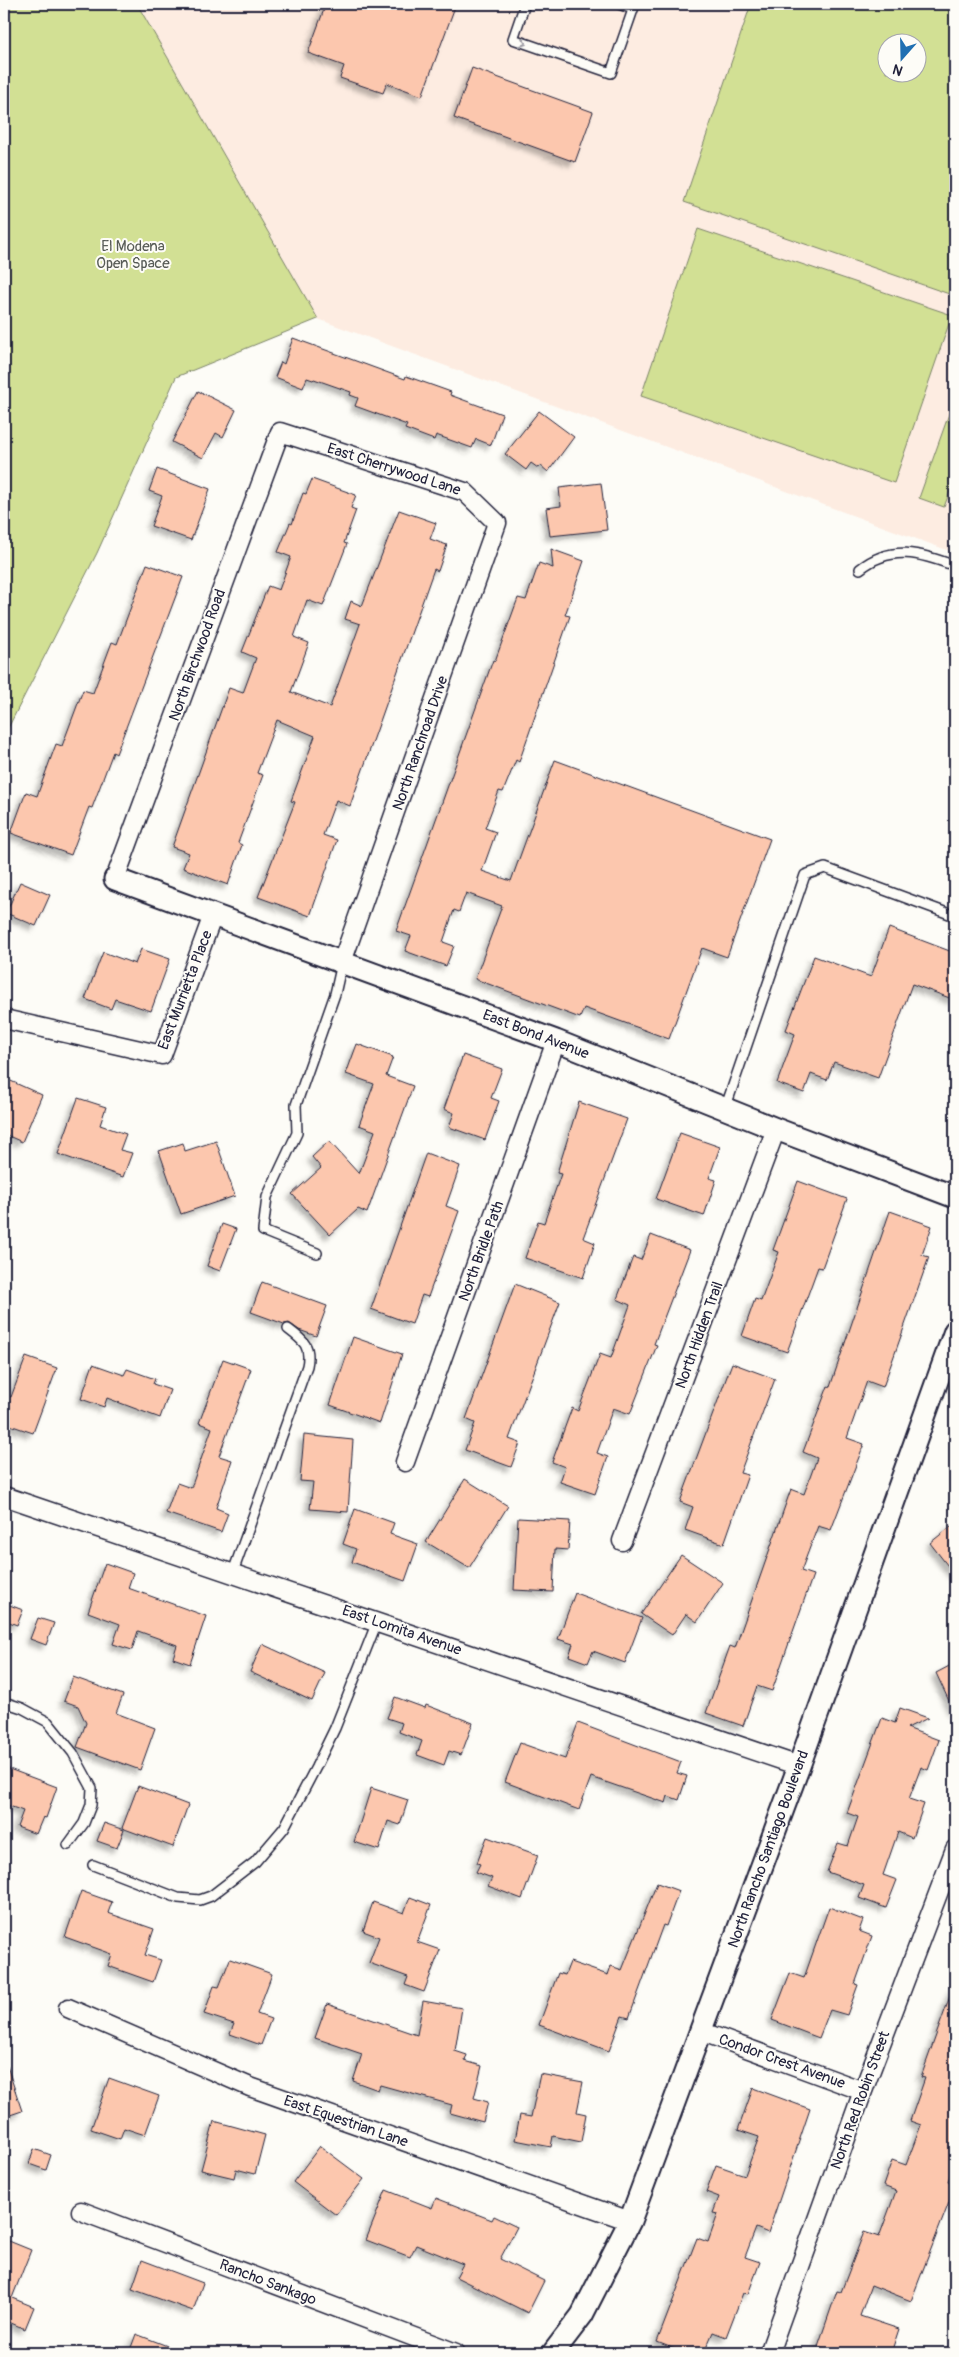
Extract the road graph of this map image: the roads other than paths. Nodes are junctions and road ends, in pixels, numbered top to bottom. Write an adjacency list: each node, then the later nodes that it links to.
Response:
1 (525, 4): 3 (lane, one-way to 3)
2 (619, 4): 3 (lane)
3 (634, 6)
4 (280, 432): 5 (street, East Cherrywood Lane); 8 (street, North Birchwood Road)
5 (497, 523): 11 (street, North Ranchroad Drive)
6 (955, 566): 7 (lane)
7 (860, 569)
8 (115, 879): 9 (street, East Bond Avenue)
9 (213, 915): 11 (street, East Bond Avenue); 12 (street, East Murrietta Place)
10 (955, 916): 14 (lane)
11 (342, 962): 13 (street, East Bond Avenue); 17 (lane)
12 (4, 1019)
13 (556, 1041): 14 (street, East Bond Avenue); 20 (street, North Bridle Path)
14 (725, 1109): 15 (street, East Bond Avenue)
15 (776, 1129): 16 (street, East Bond Avenue); 22 (street, North Hidden Trail)
16 (955, 1197)
17 (317, 1253)
18 (288, 1329): 23 (lane)
19 (955, 1331): 26 (street, North Rancho Santiago Boulevard)
20 (405, 1462)
21 (4, 1496): 23 (street, East Lomita Avenue)
22 (622, 1541)
23 (233, 1572): 24 (street, East Lomita Avenue)
24 (377, 1622): 26 (street, East Lomita Avenue); 29 (lane)
25 (4, 1702): 27 (lane)
26 (799, 1766): 31 (street, North Rancho Santiago Boulevard)
27 (68, 1845)
28 (955, 1849): 32 (street, North Red Robin Street)
29 (93, 1864)
30 (68, 2008): 34 (street, East Equestrian Lane)
31 (700, 2032): 32 (street, Condor Crest Avenue); 34 (street, North Rancho Santiago Boulevard)
32 (863, 2091): 37 (street, North Red Robin Street)
33 (81, 2211): 35 (street, Rancho Sankago)
34 (630, 2221): 36 (street, North Rancho Santiago Boulevard)
35 (456, 2353)
36 (553, 2353)
37 (769, 2353)

